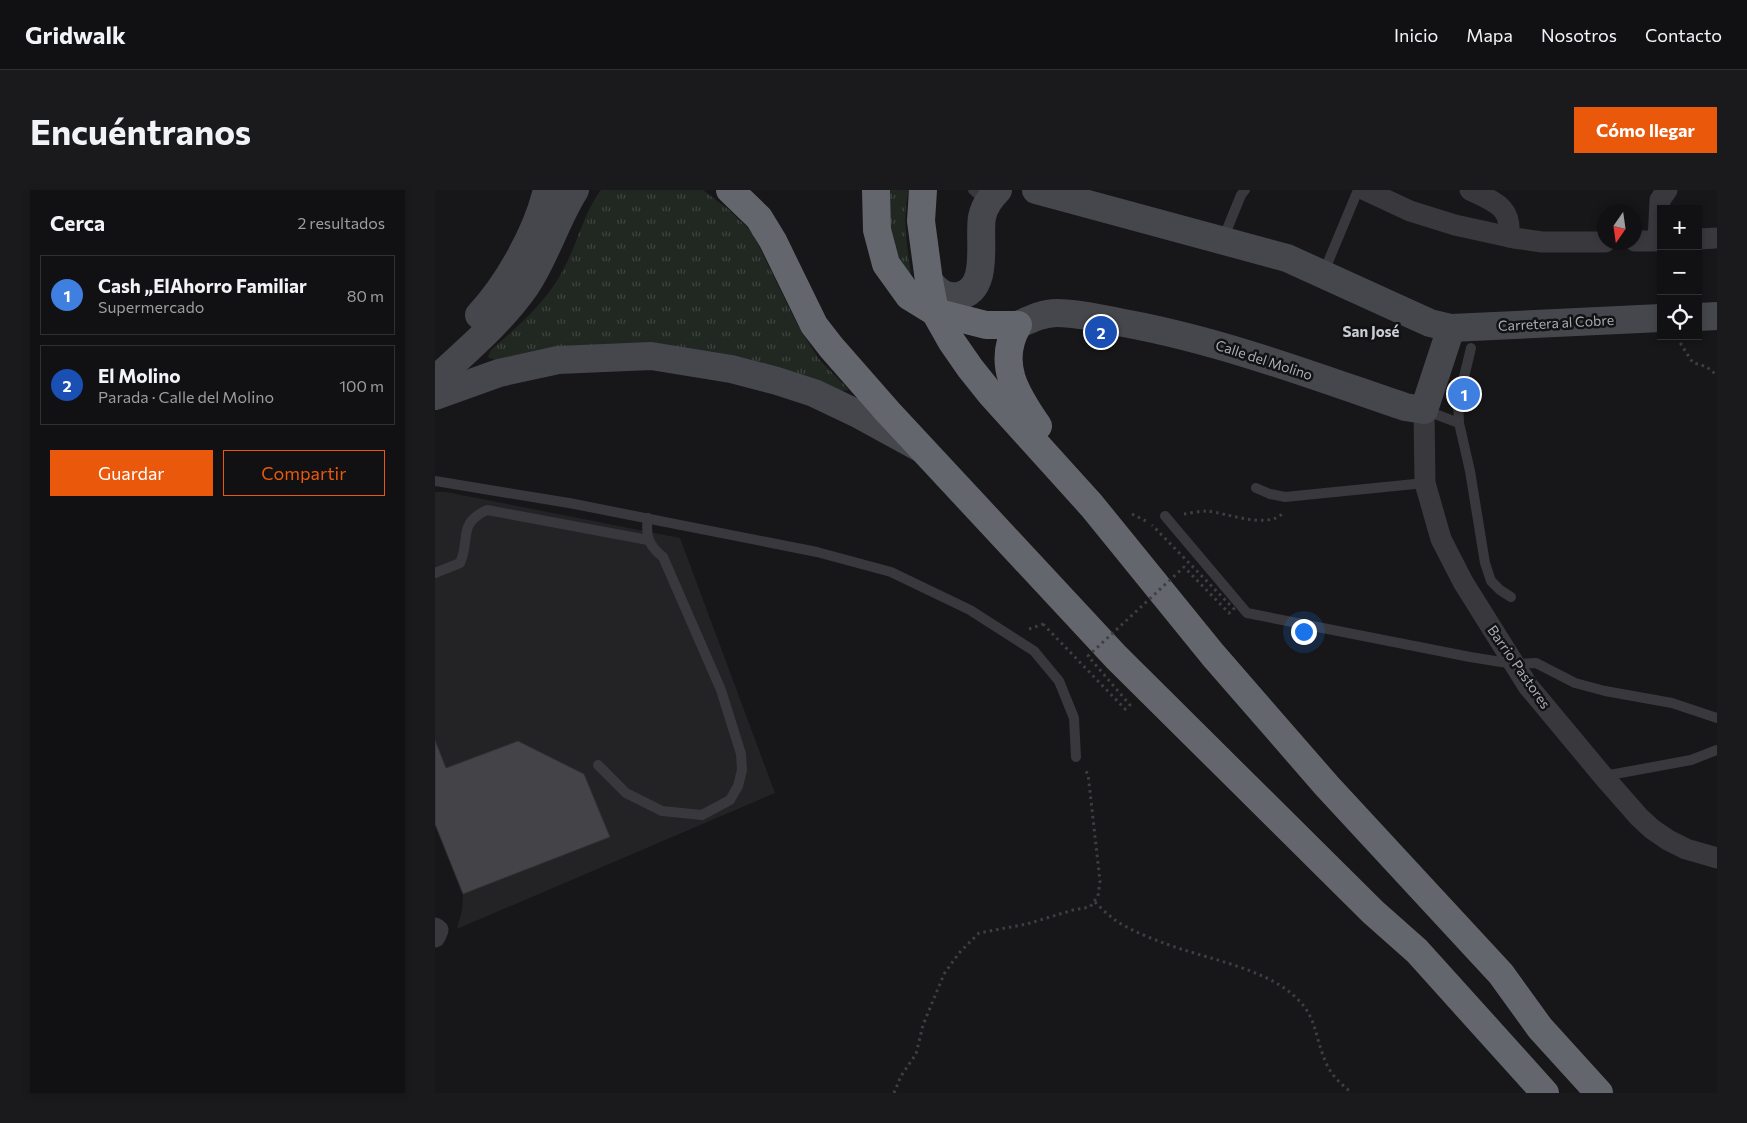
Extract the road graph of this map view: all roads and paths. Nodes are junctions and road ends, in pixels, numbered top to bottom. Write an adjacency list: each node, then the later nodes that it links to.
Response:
1 (547, 190): 31 (street)
2 (575, 190): 33 (street)
3 (730, 190): 37 (highway)
4 (876, 190): 23 (highway)
5 (923, 190): 22 (highway)
6 (1036, 190): 17 (street, Carretera al Cobre)
7 (1245, 190): 17 (lane)
8 (1358, 190): 21 (lane)
9 (1365, 190): 14 (street)
10 (1470, 190): 14 (street)
11 (1667, 190): 13 (street)
12 (987, 194): 22 (street)
13 (1660, 205)
14 (1509, 237): 20 (street)
15 (1717, 238): 16 (street)
16 (1702, 239)
17 (1223, 241): 21 (street, Carretera al Cobre)
18 (1642, 241): 19 (street)
19 (1657, 241)
20 (1597, 242)
21 (1323, 274): 28 (street, Carretera al Cobre)
22 (929, 281): 23 (highway)
23 (935, 312): 27 (highway); 42 (highway)
24 (1717, 316): 25 (street)
25 (1702, 317)
26 (1657, 318): 28 (street, Carretera al Cobre)
27 (1017, 325): 35 (street, Calle del Molino); 42 (highway)
28 (1451, 328): 35 (street)
29 (1679, 340): 32 (path)
30 (1471, 348): 36 (lane)
31 (435, 361)
32 (1717, 376)
33 (435, 380)
34 (435, 396): 37 (street)
35 (1424, 410): 36 (lane); 39 (street, Barrio Pastores)
36 (1459, 423): 49 (lane)
37 (926, 451): 61 (highway)
38 (435, 481): 44 (lane)
39 (1425, 483): 41 (lane); 51 (street, Barrio Pastores)
40 (1256, 488): 41 (lane)
41 (1285, 496): 43 (path)
42 (1092, 506): 62 (highway)
43 (1165, 516): 45 (path); 51 (lane)
44 (648, 518): 47 (lane); 54 (lane)
45 (1146, 520)
46 (1152, 525): 50 (path, bridge)
47 (648, 540): 48 (lane); 55 (lane)
48 (435, 573)
49 (1511, 598)
50 (1043, 624)
51 (1514, 664): 52 (lane); 56 (street, Barrio Pastores)
52 (1717, 718)
53 (1717, 750): 56 (lane)
54 (1076, 757): 58 (path)
55 (598, 766)
56 (1603, 776): 57 (street, Barrio Pastores)
57 (1717, 858)
58 (1095, 902): 59 (path); 60 (path)
59 (894, 1093)
60 (1352, 1093)
61 (1545, 1093)
62 (1599, 1093)

